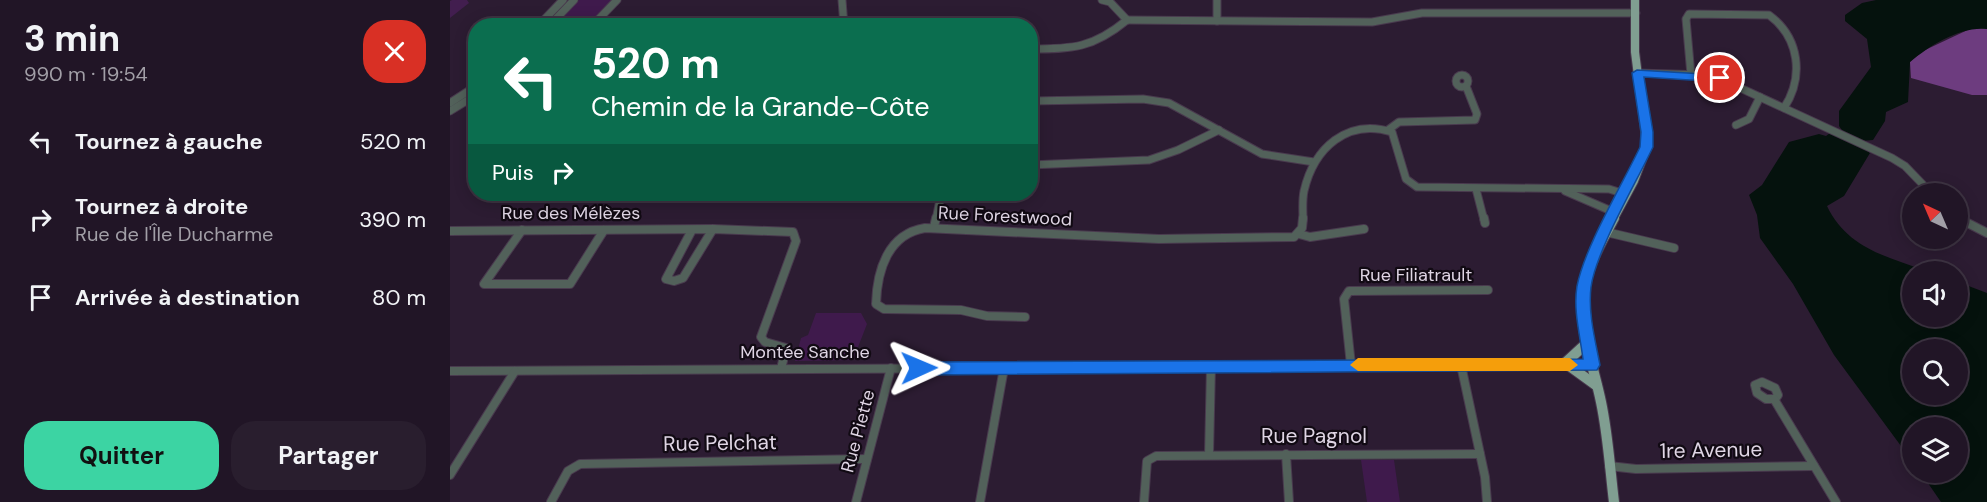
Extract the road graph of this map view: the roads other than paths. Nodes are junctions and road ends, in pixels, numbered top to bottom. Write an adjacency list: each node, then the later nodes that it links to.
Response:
1 (563, 0): 9 (street)
2 (574, 0): 10 (street)
3 (617, 0): 11 (street)
4 (842, 0): 12 (street)
5 (1102, 0): 13 (street)
6 (1217, 0): 14 (street)
7 (1635, 0): 8 (main road)
8 (1636, 13): 14 (street); 16 (main road)
9 (546, 18)
10 (557, 18)
11 (600, 18)
12 (843, 18)
13 (1127, 20): 14 (street); 15 (street)
14 (1217, 21)
15 (1038, 49)
16 (1637, 73): 17 (street); 34 (main road)
17 (1691, 75): 20 (street); 24 (street)
18 (1466, 86): 28 (street)
19 (468, 91): 23 (street)
20 (1760, 97): 24 (street); 26 (street)
21 (468, 100): 25 (street)
22 (1038, 101): 27 (street)
23 (450, 103)
24 (1784, 108): 31 (street)
25 (450, 111)
26 (1736, 125)
27 (1219, 130): 29 (street); 30 (street)
28 (1388, 130): 29 (street); 32 (street)
29 (1314, 162): 48 (street)
30 (1038, 165)
31 (1921, 183)
32 (1476, 189): 33 (street); 38 (street)
33 (1561, 190): 34 (street); 36 (street)
34 (1625, 194): 36 (main road)
35 (939, 201): 39 (street)
36 (1616, 213): 46 (main road)
37 (1968, 223): 47 (street)
38 (1485, 224)
39 (934, 227): 48 (street, Rue Forestwood); 51 (street, Rue Forestwood)
40 (1364, 229): 48 (street, Rue Forestwood)
41 (522, 230): 42 (street, Rue des Mélèzes); 42 (street); 45 (street, Rue des Mélèzes)
42 (603, 230): 43 (street, Rue des Mélèzes)
43 (692, 230): 44 (street, Rue des Mélèzes); 44 (street)
44 (713, 230): 60 (street, Rue des Mélèzes)
45 (450, 231)
46 (1606, 232): 49 (street); 52 (main road)
47 (1987, 233)
48 (1299, 234)
49 (1674, 248)
50 (1488, 290): 54 (street, Rue Filiatrault)
51 (1025, 317)
52 (1588, 342): 53 (main road); 56 (main road)
53 (1566, 364): 55 (street, Montée Sanche); 56 (street, Montée Sanche); 63 (main road)
54 (1351, 365): 55 (street, Montée Sanche); 57 (street, Montée Sanche)
55 (1461, 365): 66 (street)
56 (1592, 365): 63 (main road)
57 (1211, 366): 59 (street, Montée Sanche); 67 (street)
58 (891, 368): 59 (street, Montée Sanche); 60 (street, Montée Sanche); 68 (street, Rue Piette)
59 (1004, 368): 74 (street)
60 (781, 369): 62 (street, Montée Sanche)
61 (450, 371): 62 (street, Montée Sanche)
62 (515, 371): 71 (street)
63 (1597, 386): 69 (main road)
64 (1774, 399): 70 (street)
65 (1286, 454): 66 (street, Rue Pagnol); 67 (street, Rue Pagnol); 76 (street)
66 (1480, 454): 77 (street)
67 (1209, 455): 75 (street, Rue Pagnol)
68 (867, 459): 72 (street, Rue Pelchat); 73 (street, Rue Piette)
69 (1609, 466): 70 (street, 1re Avenue); 78 (main road)
70 (1814, 466): 79 (street)
71 (450, 475)
72 (551, 502)
73 (856, 502)
74 (980, 502)
75 (1144, 502)
76 (1289, 502)
77 (1487, 502)
78 (1614, 502)
79 (1836, 502)

